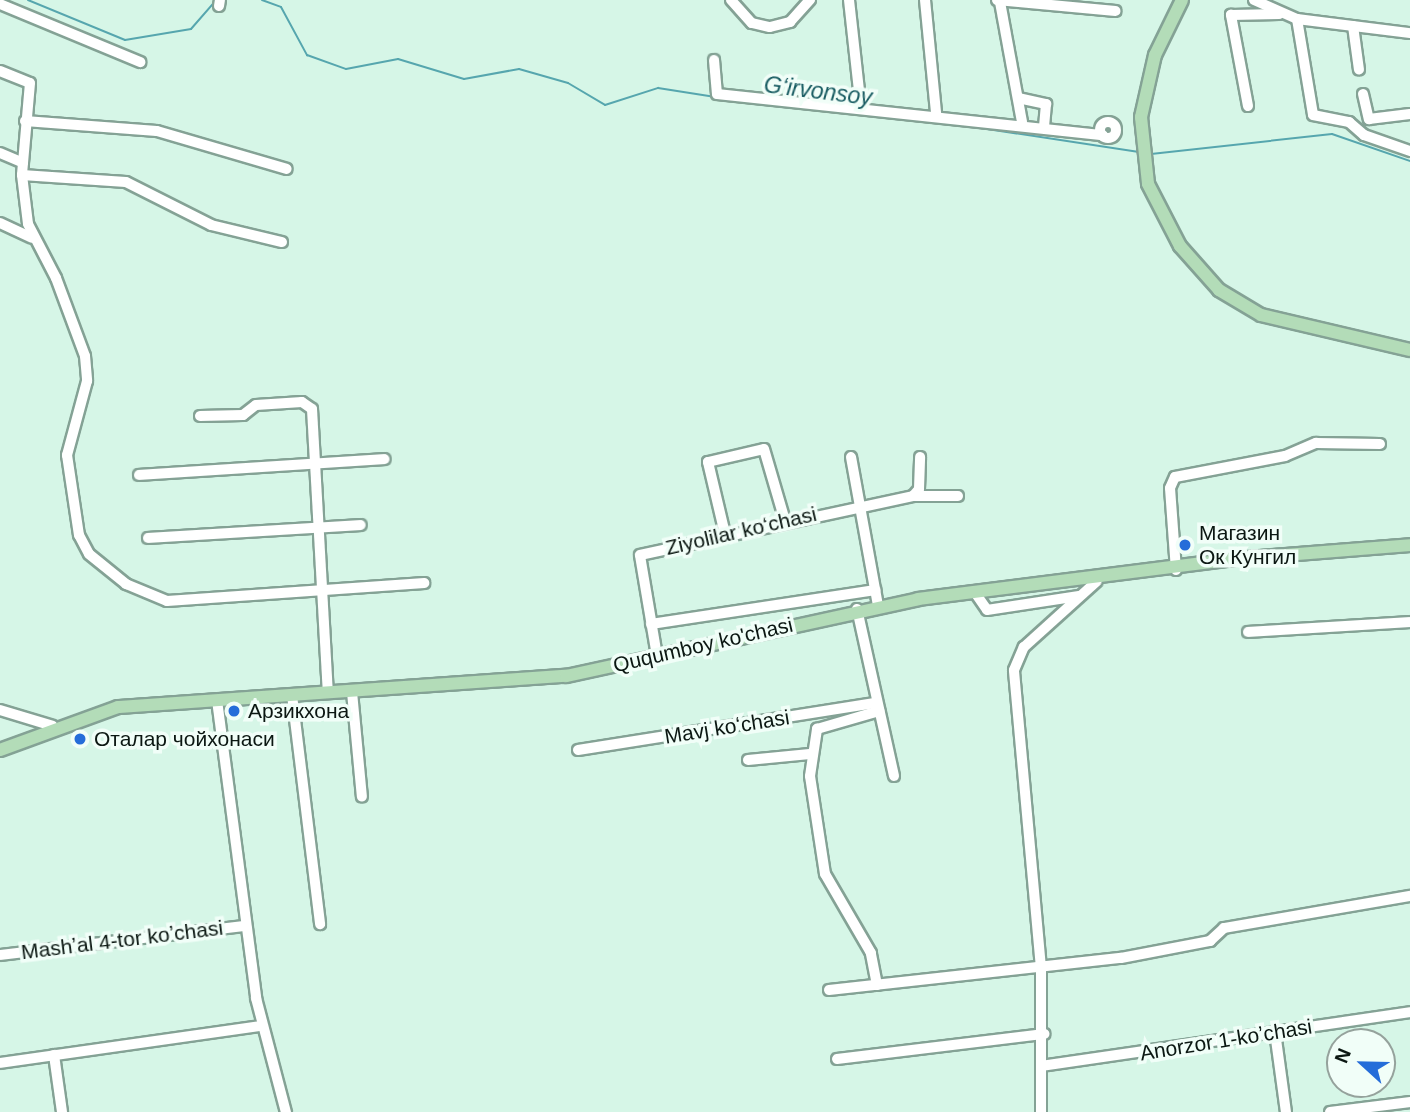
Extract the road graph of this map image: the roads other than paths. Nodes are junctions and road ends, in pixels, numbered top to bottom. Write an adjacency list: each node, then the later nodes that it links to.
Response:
1 (731, 0): 2 (street)
2 (810, 0)
3 (849, 0): 21 (street)
4 (925, 0): 22 (street)
5 (1182, 0): 36 (main road)
6 (1254, 0): 10 (street)
7 (999, 1): 9 (street); 19 (street)
8 (0, 4): 15 (street)
9 (1115, 11)
10 (1283, 14): 11 (street); 20 (street)
11 (1297, 19): 12 (street); 28 (street)
12 (1353, 26): 13 (street); 16 (street)
13 (1410, 33)
14 (714, 60): 21 (street)
15 (140, 62)
16 (1359, 70)
17 (0, 71): 24 (street)
18 (1363, 94): 23 (street)
19 (1018, 98): 25 (street); 26 (street)
20 (1248, 106)
21 (861, 108): 22 (street)
22 (936, 113): 25 (street)
23 (1410, 114)
24 (25, 121): 30 (street); 31 (street)
25 (1022, 122): 26 (street)
26 (1044, 126): 27 (street)
27 (1102, 135)
28 (1410, 151)
29 (0, 153): 30 (street)
30 (23, 163): 32 (street)
31 (287, 169)
32 (22, 176): 34 (street); 35 (street)
33 (0, 223): 34 (street)
34 (32, 238): 57 (street)
35 (282, 242)
36 (1410, 350)
37 (200, 416): 42 (street)
38 (1380, 444): 53 (street)
39 (851, 457): 46 (street)
40 (920, 457): 44 (street)
41 (384, 459): 42 (street)
42 (314, 464): 43 (street); 49 (street)
43 (139, 475)
44 (913, 496): 45 (street, Ziyolilar koʻchasi); 46 (street, Ziyolilar koʻchasi)
45 (958, 496)
46 (857, 504): 47 (street, Ziyolilar koʻchasi); 56 (street)
47 (785, 521): 50 (street, Ziyolilar koʻchasi); 50 (street)
48 (361, 525): 49 (street)
49 (318, 528): 51 (street); 57 (street)
50 (725, 534): 63 (street, Ziyolilar koʻchasi)
51 (148, 538)
52 (1410, 544): 53 (main road, Ququmboy ko'chasi)
53 (1176, 570): 54 (main road, Ququmboy ko'chasi)
54 (1097, 581): 58 (main road, Ququmboy ko'chasi); 59 (street)
55 (424, 583): 57 (street)
56 (875, 590): 60 (street); 63 (street)
57 (322, 591): 67 (street)
58 (976, 594): 59 (street); 60 (main road, Ququmboy ko'chasi)
59 (1079, 596): 83 (street)
60 (878, 606): 61 (main road, Ququmboy ko'chasi)
61 (857, 609): 65 (main road, Ququmboy ko'chasi); 70 (street)
62 (1410, 622): 64 (street)
63 (651, 624): 65 (street)
64 (1248, 632)
65 (657, 656): 66 (main road, Ququmboy ko'chasi)
66 (352, 692): 67 (main road, Ququmboy ko'chasi); 78 (street)
67 (328, 693): 68 (main road, Ququmboy ko'chasi)
68 (292, 695): 69 (main road, Ququmboy ko'chasi); 80 (street)
69 (217, 700): 72 (main road, Ququmboy ko'chasi); 81 (street)
70 (878, 707): 74 (street, Mavj koʻchasi); 75 (street, Mavj koʻchasi); 77 (street)
71 (0, 710): 72 (street)
72 (53, 726): 73 (main road, Ququmboy ko'chasi)
73 (0, 750)
74 (578, 750)
75 (810, 754): 76 (street, Mavj koʻchasi); 84 (street, Mavj koʻchasi)
76 (748, 760)
77 (894, 776)
78 (362, 797)
79 (1410, 896): 83 (street)
80 (320, 924)
81 (245, 926): 82 (street, Mashʼal 4-tor koʼchasi); 87 (street)
82 (0, 955)
83 (1041, 968): 84 (street); 89 (street)
84 (877, 985): 85 (street)
85 (830, 990)
86 (1410, 1012): 88 (street, Аnorzor 1-koʼchasi)
87 (261, 1026): 90 (street); 96 (street)
88 (1275, 1032): 93 (street, Аnorzor 1-koʼchasi); 98 (street)
89 (1045, 1034): 91 (street); 93 (street)
90 (54, 1055): 92 (street); 95 (street)
91 (837, 1059)
92 (0, 1063)
93 (1041, 1066): 97 (street)
94 (1410, 1102): 99 (street)
95 (62, 1112)
96 (286, 1112)
97 (1041, 1112)
98 (1286, 1112)
99 (1330, 1112)

